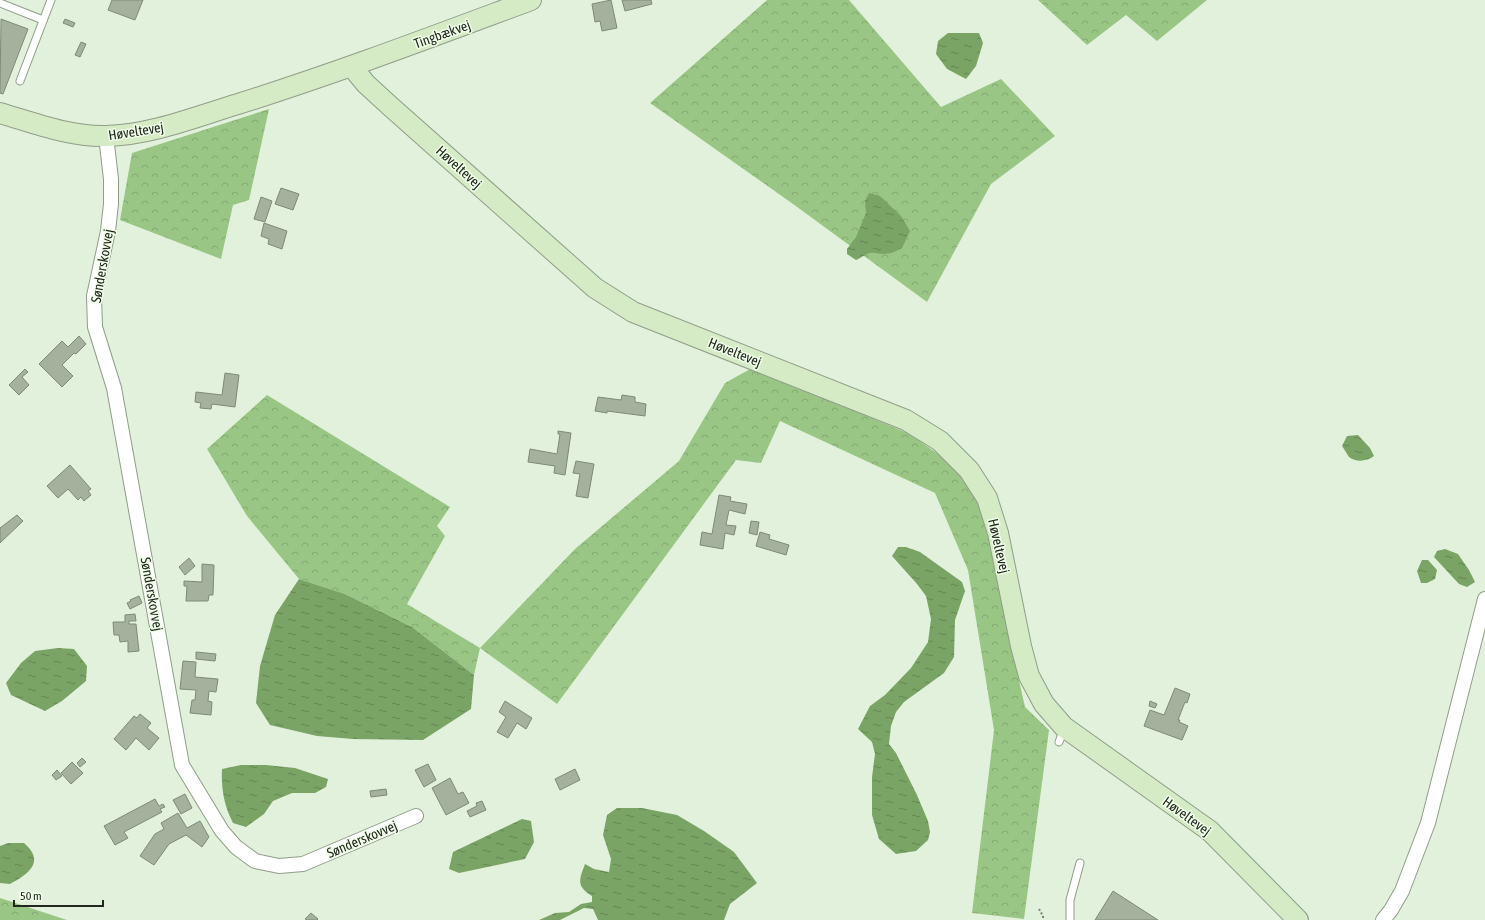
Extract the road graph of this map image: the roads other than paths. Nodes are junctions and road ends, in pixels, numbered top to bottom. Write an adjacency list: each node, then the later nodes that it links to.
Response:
1 (51, 0): 4 (lane)
2 (532, 0): 5 (street, Tingbækvej)
3 (0, 4): 4 (lane)
4 (43, 20): 6 (lane)
5 (352, 67): 8 (street, Høveltevej); 13 (street, Høveltevej)
6 (20, 81)
7 (0, 112): 8 (street, Høveltevej)
8 (106, 136): 10 (street, Sønderskovvej)
9 (1485, 599): 14 (street)
10 (416, 816)
11 (1080, 863): 12 (lane)
12 (1070, 920)
13 (1298, 920)
14 (1383, 920)

